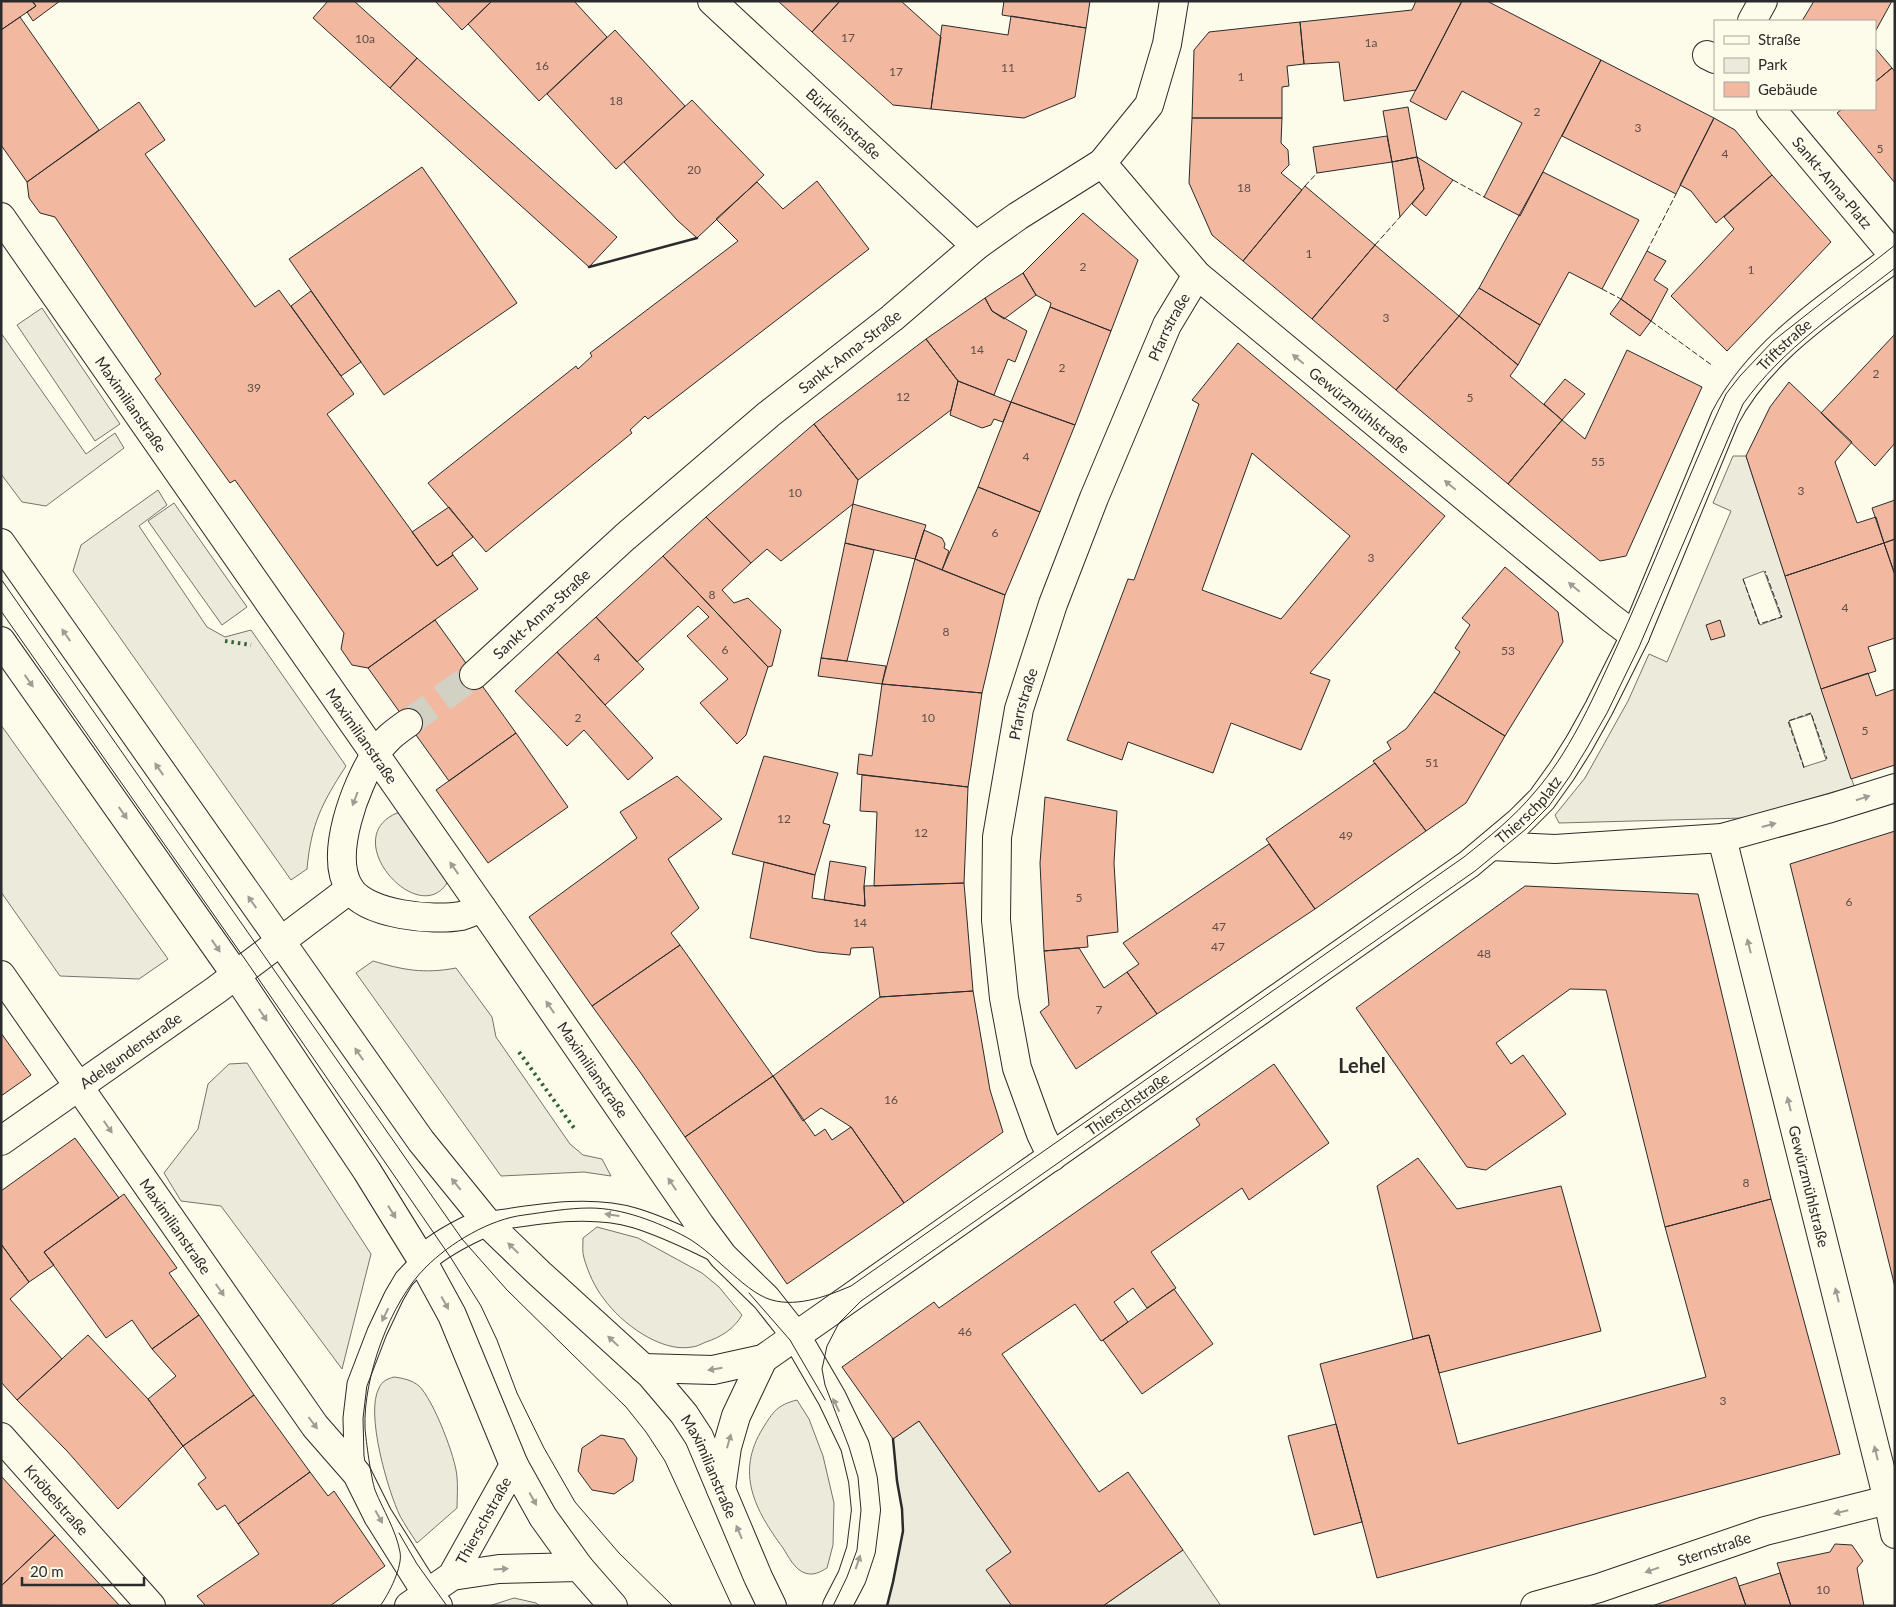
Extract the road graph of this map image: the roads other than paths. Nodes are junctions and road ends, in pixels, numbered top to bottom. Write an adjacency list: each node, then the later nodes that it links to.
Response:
1 (712, 1): 8 (street, Bürkleinstraße)
2 (1174, 1): 6 (street, Sankt-Anna-Straße)
3 (1763, 1): 4 (street)
4 (1753, 20)
5 (1772, 110): 9 (street, Sankt-Anna-Platz)
6 (1102, 163): 8 (street, Sankt-Anna-Straße); 10 (street, Gewürzmühlstraße)
7 (1, 217): 17 (street, Maximilianstraße)
8 (976, 246): 15 (street, Sankt-Anna-Straße)
9 (1895, 257): 11 (street, Triftstraße)
10 (1196, 275): 13 (street, Gewürzmühlstraße, one-way to 10); 28 (street, Pfarrstraße)
11 (1708, 460): 13 (street, Thierschplatz)
12 (1, 542): 23 (street, Maximilianstraße, one-way to 12)
13 (1635, 636): 20 (street, Thierschplatz)
14 (1, 641): 24 (street, one-way to 24)
15 (474, 675)
16 (408, 723): 17 (street)
17 (375, 754): 21 (street, one-way to 21); 22 (street, Maximilianstraße, one-way to 17)
18 (1895, 788): 19 (street, Thierschplatz, one-way to 18)
19 (1722, 838): 20 (street, Thierschplatz); 39 (street, Gewürzmühlstraße, one-way to 19)
20 (1492, 846): 28 (street, Thierschstraße)
21 (350, 890): 22 (street); 23 (street)
22 (482, 908): 30 (street, Maximilianstraße, one-way to 22)
23 (280, 942): 24 (street); 29 (street, Maximilianstraße, one-way to 23)
24 (247, 967): 26 (street, Adelgundenstraße); 31 (street, one-way to 31)
25 (1, 975): 26 (street, Maximilianstraße)
26 (80, 1087): 27 (street, Adelgundenstraße); 37 (street, Maximilianstraße, one-way to 37)
27 (1, 1141)
28 (1052, 1157): 32 (street, Thierschstraße)
29 (486, 1222): 30 (lane, Maximilianstraße, one-way to 29); 31 (street); 34 (street, Maximilianstraße, one-way to 29)
30 (723, 1256): 32 (street, Maximilianstraße)
31 (422, 1260): 36 (street, one-way to 36); 37 (lane, Maximilianstraße, one-way to 37)
32 (796, 1336): 33 (street, Thierschstraße); 47 (street, Maximilianstraße, one-way to 32)
33 (763, 1359): 34 (street, Thierschstraße, one-way to 34); 38 (street, Thierschstraße, one-way to 33)
34 (643, 1368): 38 (street, Maximilianstraße)
35 (1, 1437): 44 (street, Knöbelstraße)
36 (514, 1465): 41 (street, one-way to 41); 42 (street, Thierschstraße)
37 (357, 1474): 43 (street, Maximilianstraße, one-way to 43)
38 (721, 1489): 46 (street, Maximilianstraße, one-way to 38)
39 (1891, 1499): 40 (street, Gewürzmühlstraße); 48 (street, Sternstraße, one-way to 48)
40 (1895, 1534)
41 (579, 1567): 42 (street, Thierschstraße, one-way to 41); 45 (street)
42 (452, 1576): 43 (street, Thierschstraße)
43 (424, 1602)
44 (152, 1606)
45 (613, 1606)
46 (772, 1606)
47 (837, 1606)
48 (1535, 1606)

